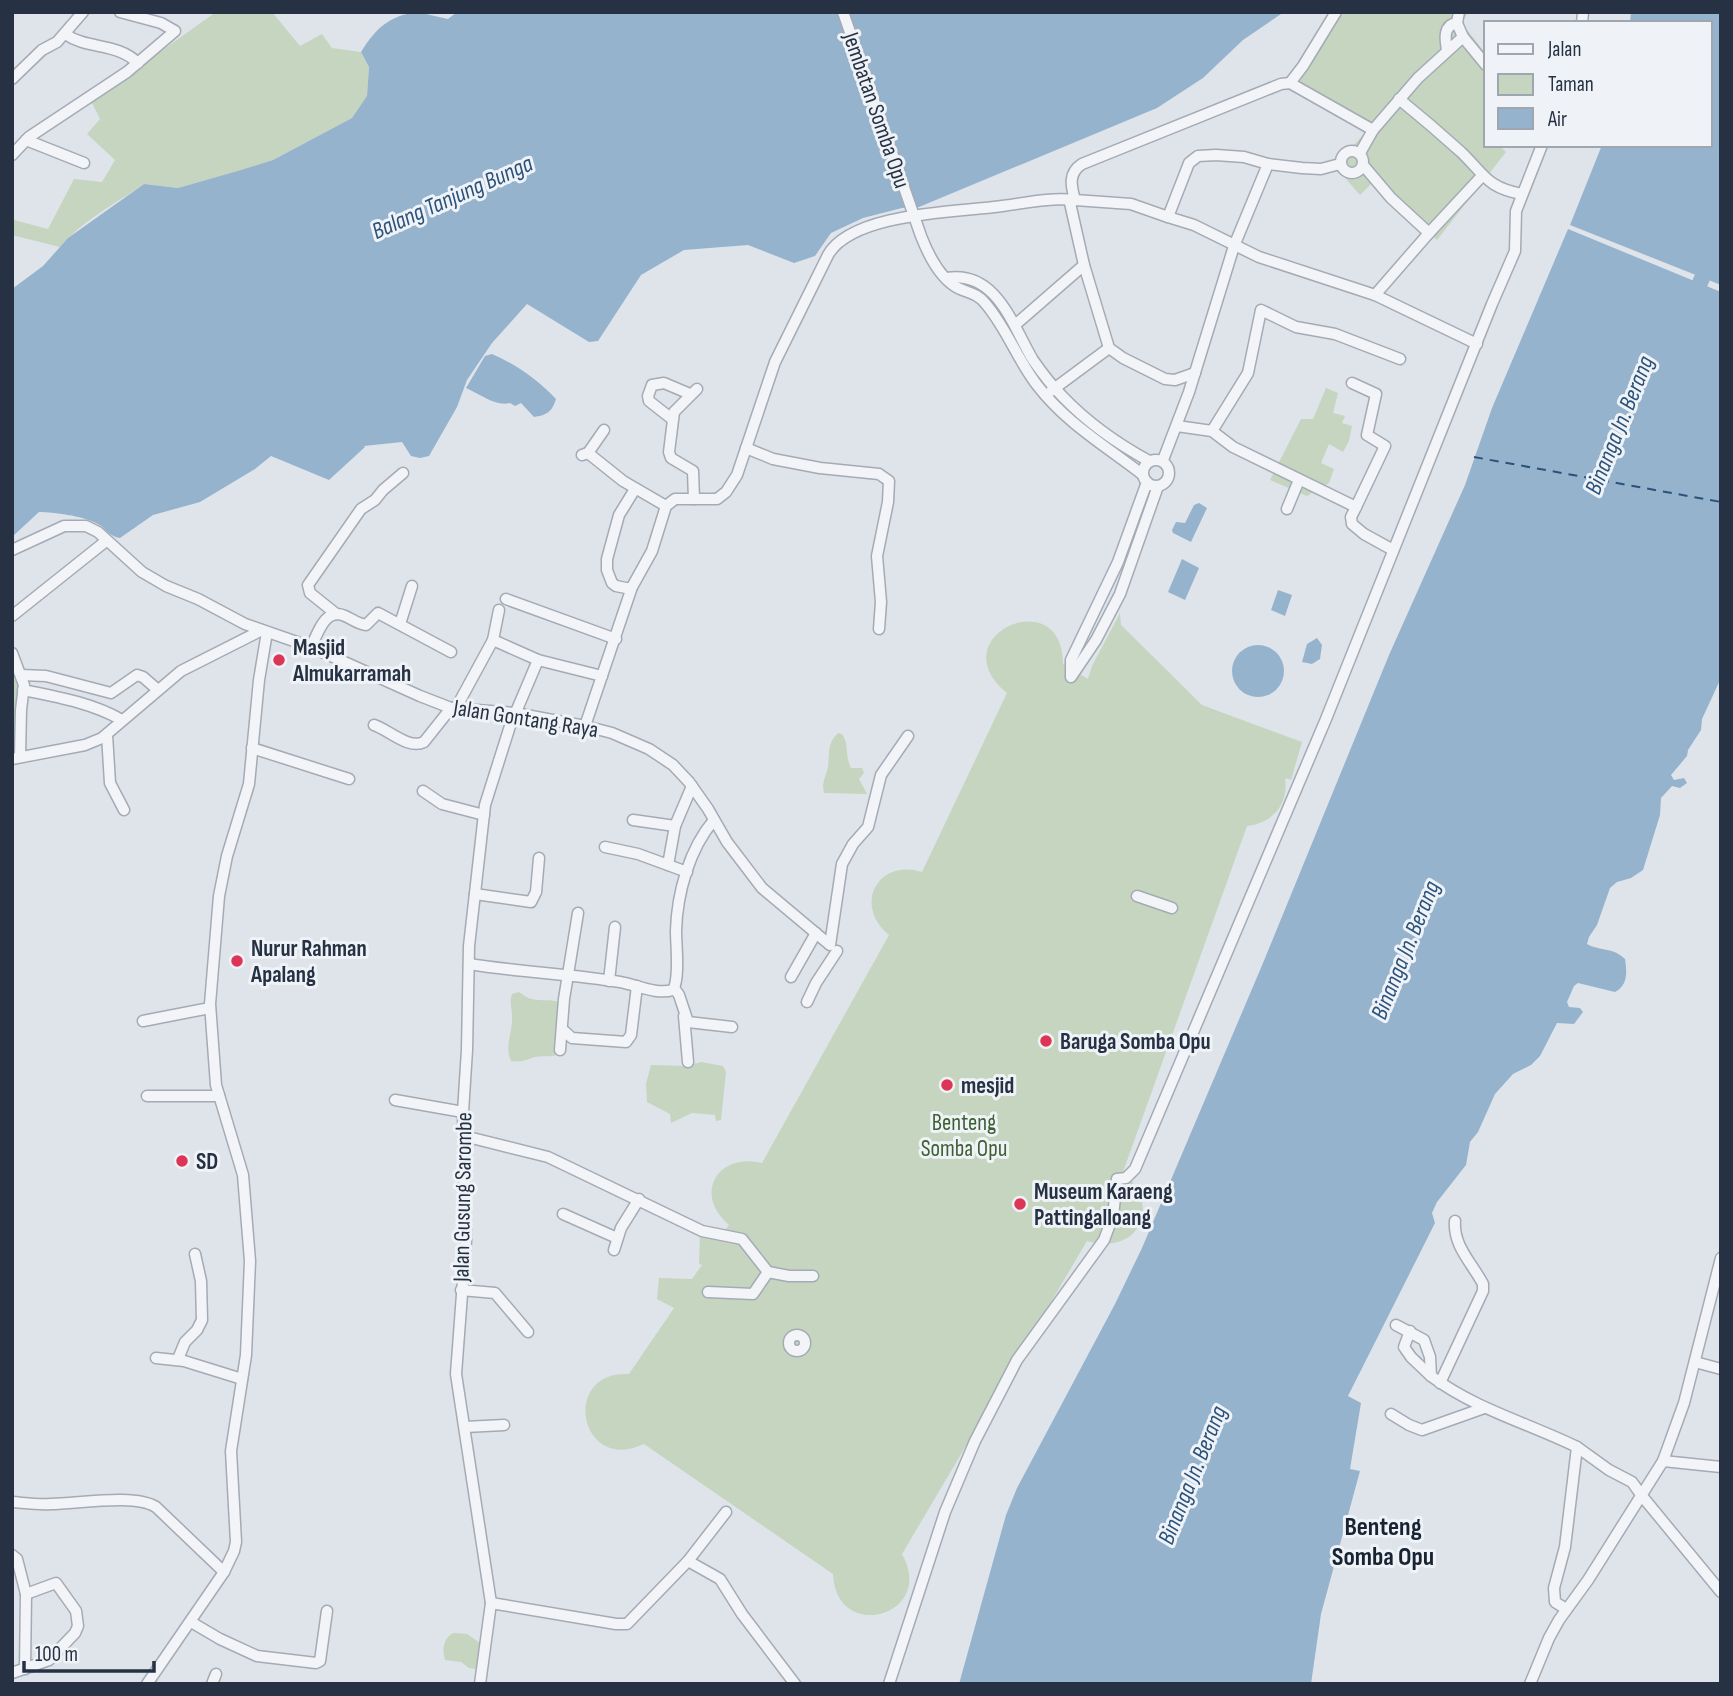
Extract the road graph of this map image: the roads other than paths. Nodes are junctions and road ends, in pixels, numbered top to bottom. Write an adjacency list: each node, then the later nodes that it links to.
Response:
1 (83, 12): 6 (street)
2 (120, 12): 9 (street)
3 (842, 12): 26 (street, Jembatan Somba Opu)
4 (1336, 12): 12 (street)
5 (1458, 18): 7 (street); 8 (street)
6 (65, 34): 9 (street); 11 (street)
7 (1462, 37): 8 (street); 10 (street)
8 (1447, 50): 13 (street)
9 (138, 63): 15 (street)
10 (1484, 63)
11 (12, 79)
12 (1290, 83): 14 (street); 25 (street)
13 (1399, 99): 14 (street); 23 (street)
14 (1373, 130): 17 (street)
15 (26, 140): 18 (street); 19 (street)
16 (1541, 147): 24 (street)
17 (1360, 153): 21 (street); 22 (street)
18 (12, 155)
19 (84, 163)
20 (1268, 164): 21 (street); 27 (street); 29 (street)
21 (1340, 164): 22 (street)
22 (1363, 164): 28 (street)
23 (1482, 176): 24 (street); 28 (street)
24 (1522, 194): 34 (street)
25 (1075, 200): 26 (street); 27 (street); 30 (street)
26 (912, 211): 31 (street, Jembatan Somba Opu); 45 (street)
27 (1168, 217): 29 (street)
28 (1429, 233): 32 (street)
29 (1234, 246): 32 (street); 37 (street)
30 (1084, 265): 33 (street); 35 (street)
31 (947, 278): 33 (street); 40 (street)
32 (1375, 295): 34 (street)
33 (1015, 325): 39 (street)
34 (1476, 344): 59 (street)
35 (1109, 348): 37 (street); 39 (street)
36 (1400, 359): 44 (street)
37 (1195, 373): 42 (street)
38 (1352, 383): 55 (street)
39 (1054, 388): 40 (street); 47 (street)
40 (1046, 396): 49 (street)
41 (672, 419): 41 (street); 53 (street)
42 (1177, 426): 44 (street); 46 (street)
43 (604, 430): 52 (street)
44 (1212, 431): 50 (street)
45 (746, 448): 53 (street); 67 (street)
46 (1163, 460): 47 (street); 51 (street)
47 (1149, 461): 49 (street)
48 (403, 473): 64 (street)
49 (1145, 479): 51 (street); 51 (street)
50 (1299, 480): 55 (street); 56 (street)
51 (1158, 486)
52 (635, 489): 54 (street); 61 (street)
53 (694, 499): 54 (street)
54 (666, 506): 61 (street)
55 (1356, 507): 59 (street)
56 (1287, 509)
57 (107, 541): 58 (street, Jalan Gontang Raya); 65 (street); 68 (street, Jalan Gontang Raya)
58 (12, 550)
59 (1393, 550): 171 (street)
60 (412, 586): 66 (street)
61 (631, 589): 69 (street)
62 (506, 598): 69 (street)
63 (499, 610): 70 (street)
64 (335, 613): 66 (street); 71 (street)
65 (12, 616)
66 (400, 624): 73 (street)
67 (880, 629)
68 (264, 631): 71 (street, Jalan Gontang Raya); 78 (street); 86 (street)
69 (615, 639): 76 (street)
70 (493, 640): 74 (street); 79 (street)
71 (311, 648): 79 (street, Jalan Gontang Raya)
72 (12, 653): 75 (street)
73 (451, 653)
74 (538, 660): 76 (street); 80 (street, Jalan Gusung Sarombe)
75 (21, 675): 77 (street); 78 (street)
76 (602, 676): 83 (street)
77 (23, 690): 81 (street); 87 (street)
78 (158, 690): 81 (street)
79 (454, 708): 80 (street, Jalan Gontang Raya); 82 (street)
80 (515, 713): 83 (street, Jalan Gontang Raya); 92 (street, Jalan Gusung Sarombe)
81 (122, 720): 84 (street)
82 (374, 725)
83 (585, 726): 89 (street, Jalan Gontang Raya)
84 (107, 735): 87 (street); 91 (street)
85 (908, 736): 106 (street)
86 (252, 748): 88 (street); 114 (street)
87 (16, 758)
88 (349, 779)
89 (692, 786): 94 (street, Jalan Gontang Raya); 95 (street)
90 (423, 791): 92 (street)
91 (124, 810)
92 (484, 816): 100 (street, Jalan Gusung Sarombe)
93 (633, 820): 95 (street)
94 (714, 820): 99 (street); 105 (street, Jalan Gontang Raya)
95 (675, 826): 98 (street)
96 (604, 847): 98 (street)
97 (539, 858): 100 (street)
98 (668, 865): 99 (street)
99 (687, 872): 112 (street)
100 (475, 894): 107 (street, Jalan Gusung Sarombe)
101 (1137, 897): 102 (street)
102 (1172, 908)
103 (578, 913): 108 (street)
104 (615, 927): 110 (street)
105 (816, 933): 106 (street, Jalan Gontang Raya); 109 (street)
106 (833, 948): 113 (street)
107 (469, 964): 108 (street); 124 (street, Jalan Gusung Sarombe)
108 (569, 976): 110 (street); 118 (street)
109 (791, 977)
110 (608, 981): 111 (street)
111 (637, 986): 112 (street); 118 (street)
112 (674, 988): 115 (street)
113 (807, 1002)
114 (210, 1008): 116 (street); 122 (street)
115 (684, 1016): 117 (street); 120 (street)
116 (143, 1021)
117 (733, 1027)
118 (563, 1030): 119 (street)
119 (561, 1050)
120 (688, 1062)
121 (147, 1096): 122 (street)
122 (219, 1096): 145 (street)
123 (395, 1100): 124 (street)
124 (463, 1112): 125 (street, Jalan Gusung Sarombe)
125 (464, 1136): 126 (street); 135 (street, Jalan Gusung Sarombe)
126 (639, 1199): 129 (street); 133 (street)
127 (563, 1214): 129 (street)
128 (1455, 1221): 146 (street)
129 (617, 1238): 130 (street)
130 (614, 1250)
131 (195, 1254): 141 (street)
132 (1721, 1258): 142 (street)
133 (768, 1272): 134 (street); 136 (street)
134 (813, 1276)
135 (461, 1290): 139 (street); 150 (street, Jalan Gusung Sarombe)
136 (708, 1292)
137 (1396, 1325): 138 (street)
138 (1410, 1331): 144 (street); 144 (street)
139 (528, 1332)
140 (156, 1359): 141 (street)
141 (178, 1359): 145 (street)
142 (1695, 1362): 143 (street); 152 (street)
143 (1721, 1369)
144 (1431, 1376): 146 (street)
145 (242, 1379): 159 (street)
146 (1440, 1383): 147 (street)
147 (1484, 1408): 148 (street); 151 (street)
148 (1391, 1414)
149 (504, 1424): 150 (street)
150 (465, 1427): 162 (street, Jalan Gusung Sarombe)
151 (1577, 1447): 154 (street); 163 (street)
152 (1662, 1461): 153 (street); 154 (street)
153 (1721, 1467)
154 (1642, 1496): 160 (street); 163 (street)
155 (12, 1502): 159 (street)
156 (726, 1512): 158 (street)
157 (12, 1555): 161 (street)
158 (688, 1561): 162 (street); 170 (street)
159 (224, 1572): 165 (street)
160 (1721, 1592)
161 (26, 1594): 166 (street); 166 (street)
162 (491, 1603): 169 (street, Jalan Gusung Sarombe)
163 (1566, 1609): 172 (street)
164 (327, 1611): 165 (street)
165 (191, 1622): 168 (street)
166 (25, 1669): 167 (street)
167 (12, 1673)
168 (147, 1684)
169 (480, 1684)
170 (795, 1684)
171 (890, 1684)
172 (1530, 1684)

